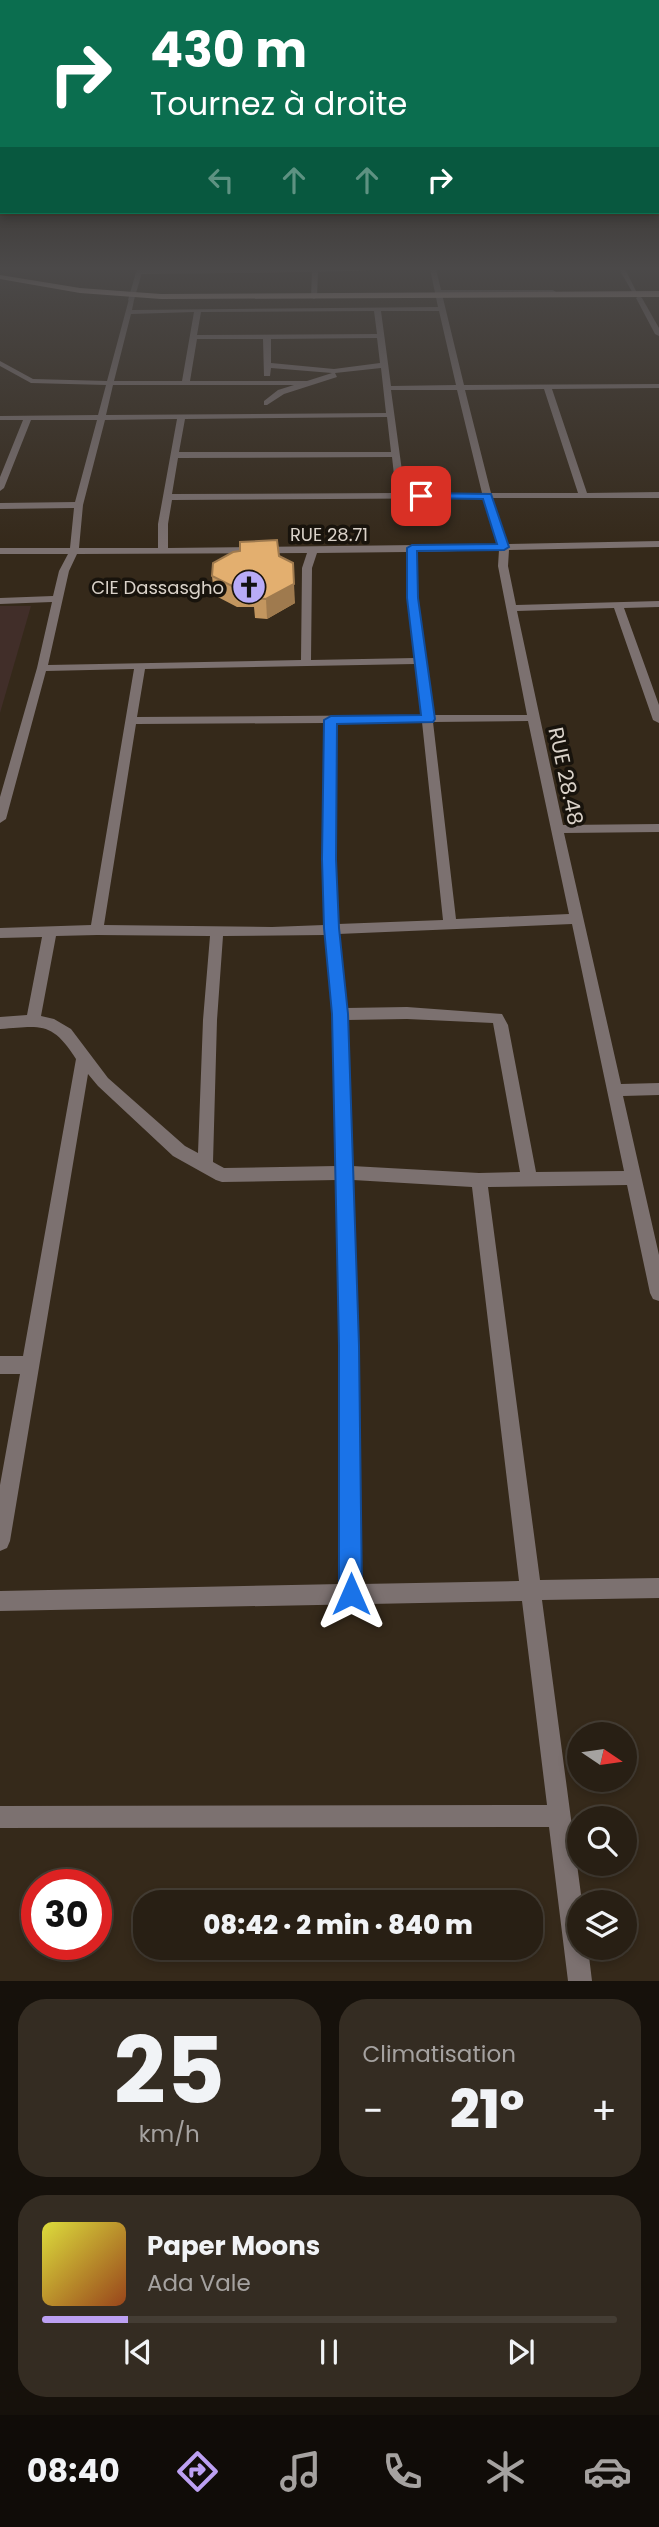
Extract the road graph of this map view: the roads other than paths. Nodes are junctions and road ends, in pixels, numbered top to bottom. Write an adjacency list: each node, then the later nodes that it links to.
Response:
1 (116, 361): 12 (street)
2 (190, 361): 10 (street)
3 (267, 361): 8 (street)
4 (384, 361): 7 (street)
5 (455, 361): 16 (street, RUE 28.48)
6 (0, 363): 12 (street)
7 (384, 365): 9 (street); 15 (street)
8 (267, 366): 9 (street); 11 (street)
9 (356, 369): 13 (street)
10 (186, 382): 11 (street); 12 (street)
11 (267, 382): 13 (street); 18 (street)
12 (111, 383): 21 (street)
13 (305, 383): 18 (street)
14 (659, 386): 17 (street)
15 (388, 387): 16 (street); 19 (street)
16 (461, 387): 17 (street); 32 (street, RUE 28.48)
17 (547, 387): 28 (street)
18 (267, 403): 20 (street)
19 (391, 415): 20 (street); 25 (street)
20 (267, 416): 22 (street)
21 (101, 417): 22 (street); 24 (street); 33 (street)
22 (181, 417): 26 (street)
23 (0, 418): 24 (street)
24 (29, 418): 27 (street)
25 (395, 454): 26 (street); 31 (street)
26 (174, 455): 30 (street)
27 (0, 488)
28 (583, 495): 29 (street); 32 (street)
29 (659, 495)
30 (168, 496): 31 (street); 38 (street)
31 (401, 496): 32 (street)
32 (487, 496): 36 (street, RUE 28.48)
33 (79, 505): 34 (street); 41 (street)
34 (0, 506)
35 (659, 544): 36 (street, RUE 28.71)
36 (504, 547): 37 (street, RUE 28.71); 46 (street, RUE 28.48)
37 (412, 548): 39 (street, RUE 28.71); 47 (street)
38 (163, 550): 39 (street, RUE 28.71); 41 (street, RUE 28.71)
39 (313, 550): 48 (street)
40 (0, 551): 41 (street, RUE 28.71)
41 (74, 551): 42 (street)
42 (57, 599): 43 (street); 50 (street)
43 (0, 601)
44 (659, 604): 45 (street)
45 (618, 606): 46 (street); 54 (street)
46 (513, 608): 51 (street, RUE 28.48)
47 (421, 661): 48 (street); 52 (street)
48 (306, 663): 49 (street)
49 (140, 666): 50 (street); 55 (street)
50 (42, 668): 56 (street)
51 (533, 718): 52 (street); 59 (street, RUE 28.48)
52 (428, 719): 53 (street); 61 (street)
53 (331, 720): 55 (street); 62 (street)
54 (659, 720)
55 (132, 721): 63 (street)
56 (6, 772): 57 (street)
57 (0, 820)
58 (659, 828): 59 (street)
59 (557, 829): 60 (street, RUE 28.48)
60 (577, 919): 61 (street); 72 (street, RUE 28.48)
61 (450, 924): 62 (street)
62 (331, 928): 65 (street); 67 (street)
63 (97, 930): 64 (street); 65 (street)
64 (50, 932): 66 (street); 68 (street)
65 (218, 932): 73 (street)
66 (0, 933)
67 (340, 1014): 74 (street); 77 (street)
68 (33, 1021): 69 (street); 70 (street)
69 (0, 1023)
70 (83, 1058): 73 (street); 80 (street)
71 (659, 1089): 72 (street)
72 (615, 1090): 75 (street, RUE 28.48)
73 (205, 1167): 74 (street)
74 (344, 1173): 76 (street); 84 (street)
75 (633, 1178): 77 (street); 78 (street, RUE 28.48)
76 (479, 1180): 77 (street); 83 (street)
77 (528, 1180)
78 (659, 1293)
79 (0, 1365): 80 (street)
80 (28, 1365): 81 (street)
81 (0, 1541)
82 (659, 1588): 83 (street)
83 (533, 1591): 84 (street); 86 (street)
84 (351, 1594): 85 (street)
85 (0, 1601)
86 (559, 1815): 87 (street); 88 (street)
87 (0, 1816)
88 (580, 1981)

